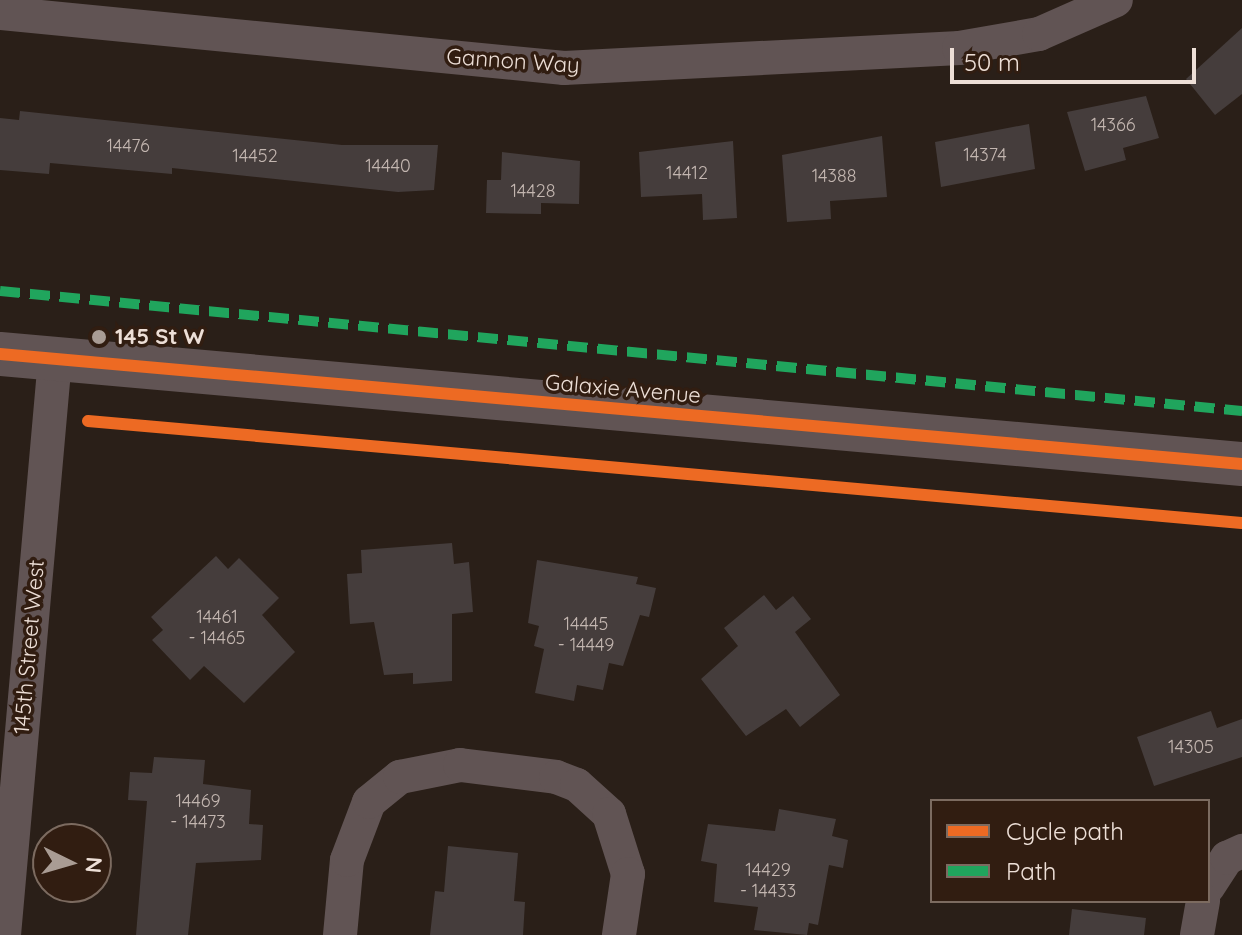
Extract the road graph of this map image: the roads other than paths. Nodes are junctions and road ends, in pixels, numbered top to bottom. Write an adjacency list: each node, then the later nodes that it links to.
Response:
1 (1116, 0): 2 (street, Gannon Way)
2 (0, 13)
3 (0, 354): 4 (street, Galaxie Avenue)
4 (55, 359): 5 (street, Galaxie Avenue); 9 (street, 145th Street West)
5 (1242, 464)
6 (1242, 851): 7 (street)
7 (1210, 884)
8 (1203, 903): 12 (street)
9 (4, 935)
10 (340, 935): 11 (street)
11 (619, 935)
12 (1197, 935)

